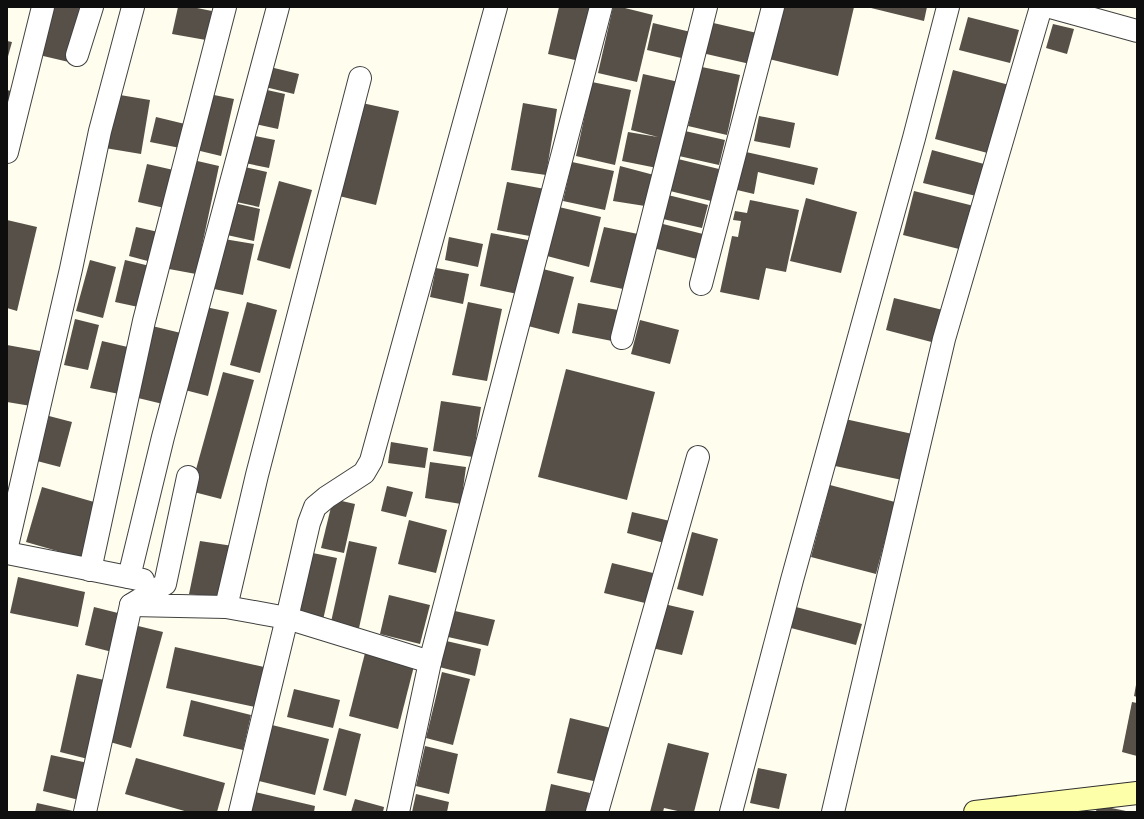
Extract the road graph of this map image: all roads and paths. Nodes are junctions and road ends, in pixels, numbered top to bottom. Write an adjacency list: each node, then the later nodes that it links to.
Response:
1 (43, 7): 16 (street)
2 (92, 7): 14 (street)
3 (133, 7): 21 (street)
4 (226, 7): 23 (street)
5 (278, 7): 24 (street)
6 (496, 7): 28 (street)
7 (601, 7): 29 (street)
8 (706, 7): 18 (street)
9 (773, 7): 17 (street)
10 (948, 7): 35 (street)
11 (1041, 7): 36 (street)
12 (1050, 7): 13 (street)
13 (1137, 32)
14 (77, 55)
15 (360, 78): 27 (street)
16 (7, 152)
17 (701, 284)
18 (622, 338)
19 (698, 457): 34 (street)
20 (188, 476): 25 (street)
21 (7, 546)
22 (7, 553): 23 (street)
23 (90, 570): 24 (street)
24 (129, 577): 25 (street)
25 (165, 584): 26 (street)
26 (131, 605): 27 (street); 31 (street)
27 (226, 607): 28 (street)
28 (287, 618): 29 (street); 32 (street)
29 (430, 662): 33 (street)
30 (1137, 793): 37 (street)
31 (85, 812)
32 (240, 812)
33 (398, 812)
34 (597, 812)
35 (731, 812)
36 (833, 812)
37 (975, 812)

